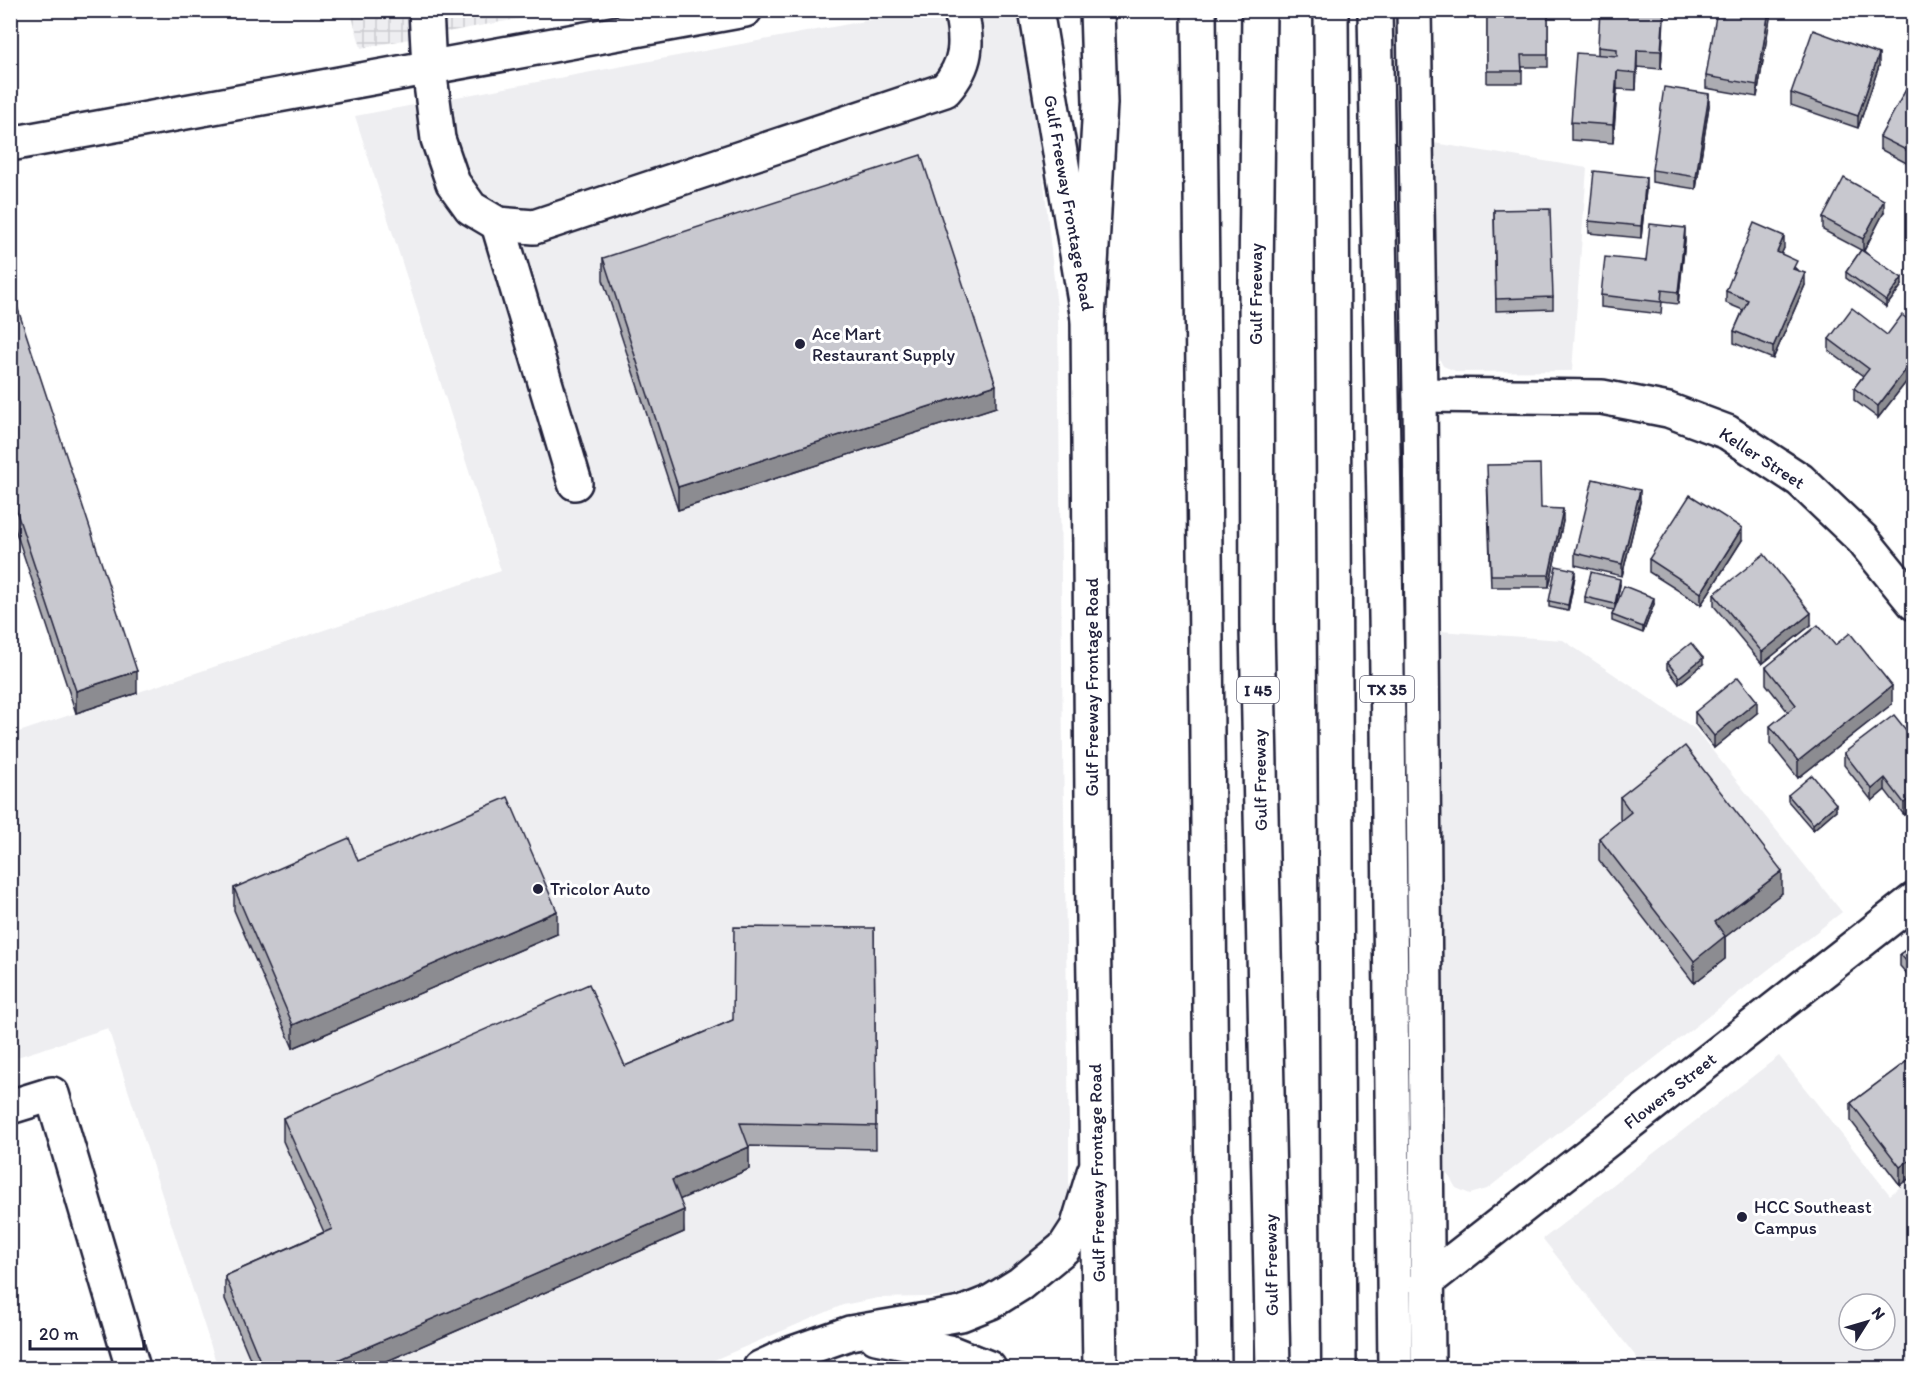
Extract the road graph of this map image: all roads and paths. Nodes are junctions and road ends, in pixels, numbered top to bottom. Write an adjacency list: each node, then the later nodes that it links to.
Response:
1 (426, 10): 12 (main road)
2 (745, 10): 11 (main road)
3 (961, 10): 14 (main road)
4 (1036, 10): 15 (main road, Gulf Freeway Frontage Road)
5 (1097, 10): 15 (main road)
6 (1199, 10): 28 (main road)
7 (1259, 10): 29 (main road, Gulf Freeway / I 45)
8 (1331, 10): 30 (main road)
9 (1375, 10): 31 (main road, TX 35)
10 (1414, 10): 16 (main road)
11 (712, 13): 12 (main road)
12 (429, 68): 13 (main road); 14 (main road)
13 (10, 144)
14 (498, 224): 17 (main road)
15 (1089, 319): 21 (main road, Gulf Freeway Frontage Road)
16 (1420, 395): 18 (main road, Keller Street); 22 (main road)
17 (575, 483)
18 (1914, 603)
19 (1914, 900): 22 (main road, Flowers Street)
20 (10, 1107): 24 (main road)
21 (1097, 1161): 23 (main road); 27 (main road, Gulf Freeway Frontage Road)
22 (1426, 1282): 32 (main road)
23 (850, 1333): 25 (main road); 26 (main road)
24 (133, 1368)
25 (760, 1368)
26 (989, 1368)
27 (1100, 1368)
28 (1214, 1368)
29 (1273, 1368)
30 (1339, 1368)
31 (1395, 1368)
32 (1428, 1368)

